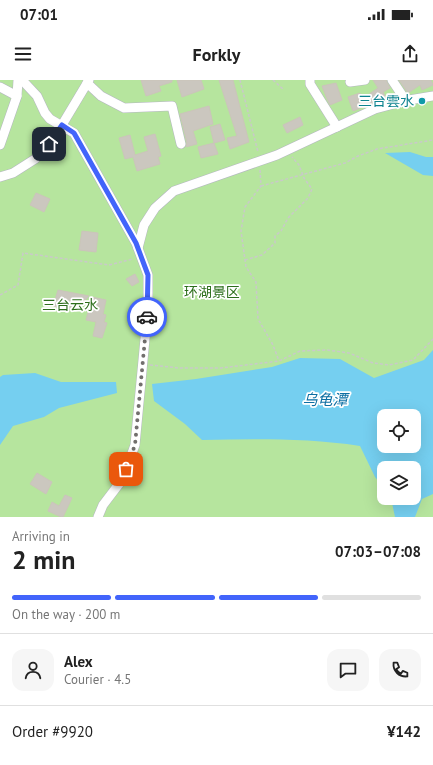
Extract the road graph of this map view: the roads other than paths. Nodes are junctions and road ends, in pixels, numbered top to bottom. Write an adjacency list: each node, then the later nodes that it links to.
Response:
1 (18, 80): 9 (street)
2 (22, 80): 12 (street)
3 (310, 80): 13 (street)
4 (365, 80): 7 (street)
5 (392, 80): 11 (street)
6 (88, 81): 12 (street); 14 (street)
7 (350, 82)
8 (0, 87): 9 (street)
9 (17, 96): 15 (street)
10 (433, 96): 11 (street)
11 (406, 101): 13 (street)
12 (62, 125): 16 (street); 17 (street)
13 (337, 127): 17 (street)
14 (181, 144)
15 (0, 145)
16 (0, 178)
17 (138, 248): 18 (street)
18 (98, 517)

